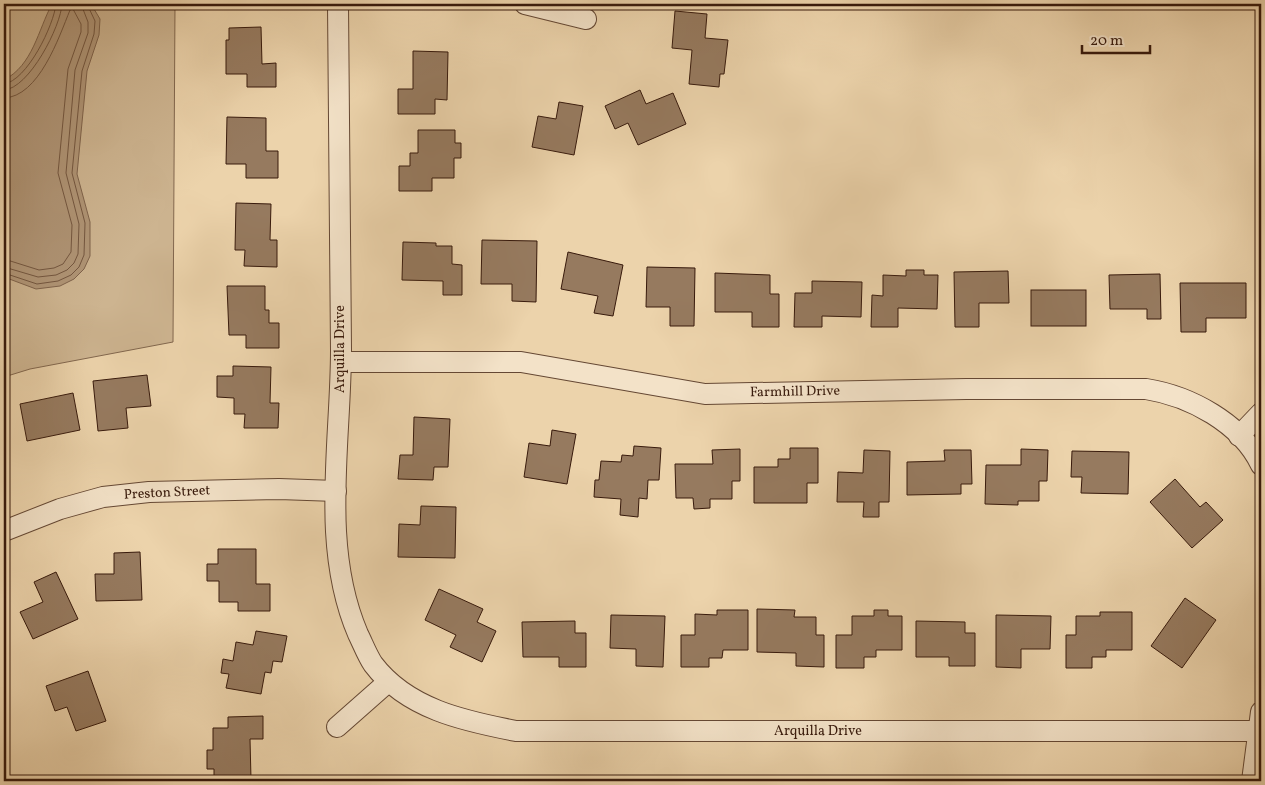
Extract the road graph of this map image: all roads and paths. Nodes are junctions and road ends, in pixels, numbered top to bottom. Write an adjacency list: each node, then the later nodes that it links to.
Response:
1 (338, 4): 4 (street, Arquilla Drive)
2 (525, 4): 3 (street)
3 (586, 19)
4 (341, 362): 6 (street, Farmhill Drive); 8 (street, Arquilla Drive)
5 (1261, 414): 6 (street)
6 (1239, 436): 7 (street, Farmhill Drive)
7 (1261, 465)
8 (336, 491): 9 (street, Preston Street); 10 (street, Arquilla Drive)
9 (4, 531)
10 (388, 682): 11 (street, Arquilla Drive); 12 (street)
11 (1260, 721): 13 (street)
12 (337, 727)
13 (1252, 781)

